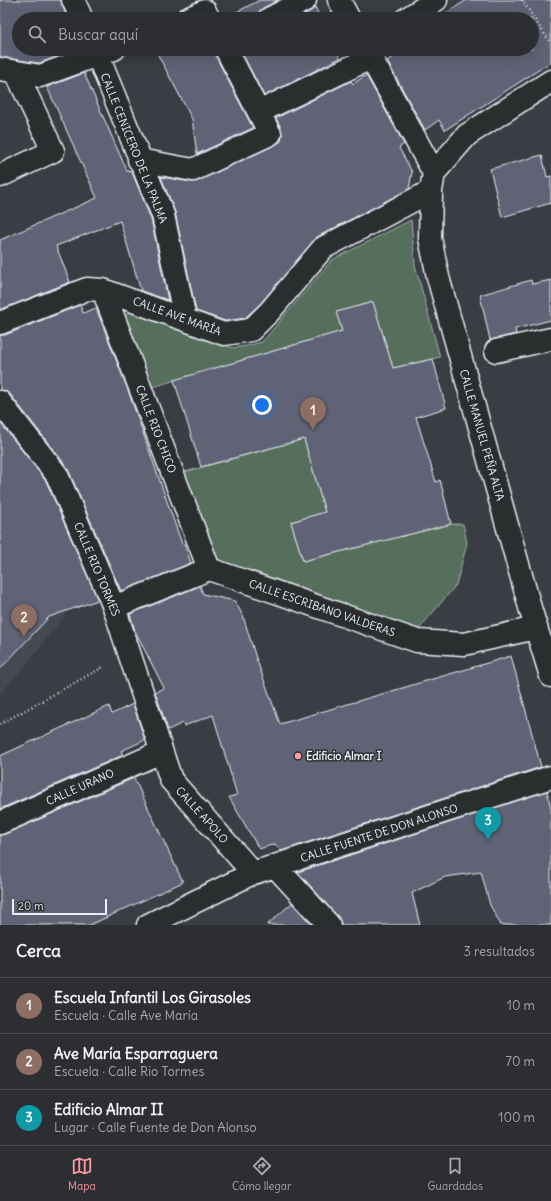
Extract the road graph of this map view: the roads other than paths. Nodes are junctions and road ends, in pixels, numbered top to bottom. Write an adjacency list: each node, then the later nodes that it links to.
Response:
1 (73, 0): 5 (street)
2 (305, 0): 6 (street)
3 (339, 0): 7 (street)
4 (436, 0): 8 (street)
5 (79, 12)
6 (282, 12)
7 (345, 12)
8 (417, 12)
9 (90, 56): 14 (street)
10 (104, 56): 17 (street, CALLE CENICERO DE LA PALMA)
11 (230, 56): 16 (street)
12 (364, 56): 16 (street)
13 (369, 56): 19 (street)
14 (8, 71): 18 (street)
15 (551, 81): 19 (street)
16 (259, 112): 17 (street)
17 (139, 160): 21 (street, CALLE CENICERO DE LA PALMA)
18 (0, 176)
19 (433, 182): 21 (street, CALLE AVE MARÍA); 28 (street, CALLE MANUEL PEÑA ALTA)
20 (103, 290): 21 (street, CALLE AVE MARÍA); 22 (street, CALLE AVE MARÍA); 26 (street, CALLE RIO CHICO)
21 (185, 319)
22 (0, 323)
23 (551, 339): 24 (street)
24 (496, 351)
25 (0, 402): 27 (street, CALLE RIO TORMES)
26 (209, 569): 27 (street); 28 (street, CALLE ESCRIBANO VALDERAS)
27 (114, 607): 30 (street, CALLE RIO TORMES)
28 (536, 628): 29 (street, CALLE MANUEL PEÑA ALTA)
29 (551, 676)
30 (161, 752): 32 (street, CALLE URANO); 34 (street, CALLE APOLO)
31 (551, 777): 33 (street, CALLE FUENTE DE DON ALONSO)
32 (0, 822)
33 (275, 866): 34 (street, CALLE FUENTE DE DON ALONSO); 36 (street)
34 (253, 873): 35 (street, CALLE FUENTE DE DON ALONSO)
35 (148, 925)
36 (329, 925)

